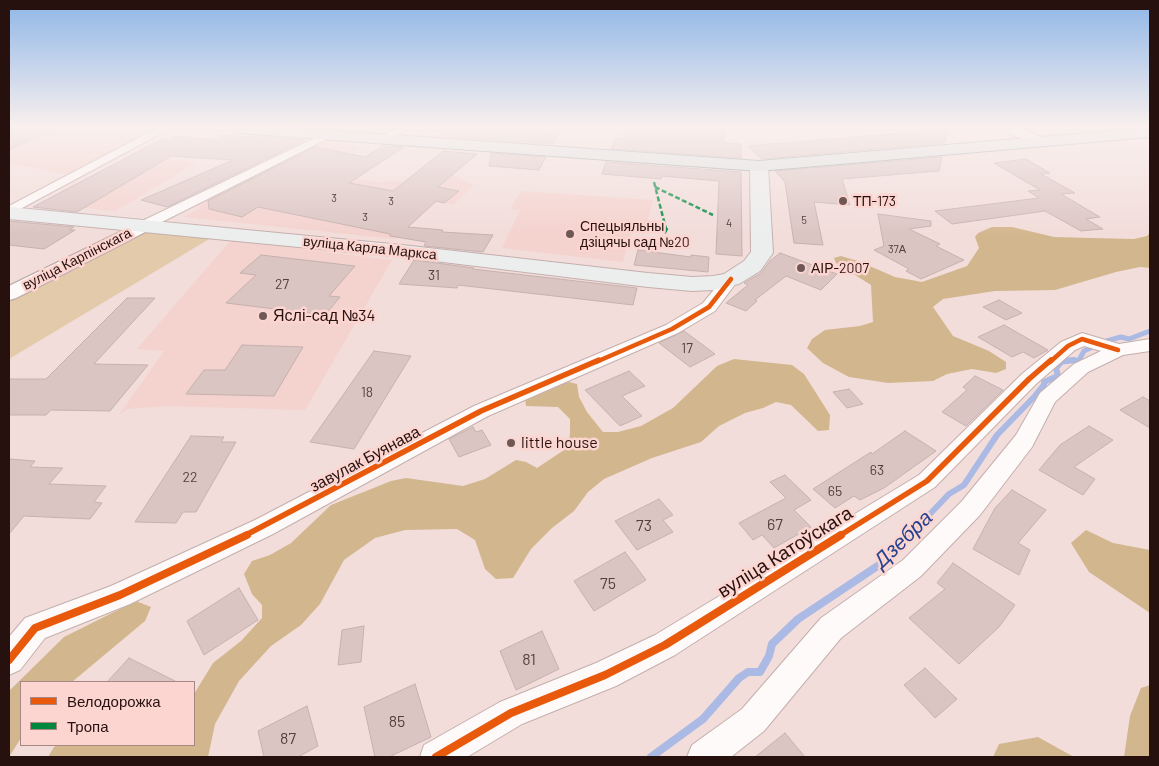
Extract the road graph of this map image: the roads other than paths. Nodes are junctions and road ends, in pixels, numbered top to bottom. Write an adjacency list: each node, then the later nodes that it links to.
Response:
1 (758, 163): 6 (main road, завулак Буянава)
2 (99, 164): 4 (street)
3 (270, 164): 5 (street)
4 (9, 212): 5 (main road, вуліца Карла Маркса)
5 (145, 225): 6 (main road, вуліца Карла Маркса); 7 (street, вуліца Карпінскага)
6 (731, 278): 10 (street, завулак Буянава)
7 (9, 294)
8 (1150, 345): 9 (street, вуліца Катоўскага)
9 (1118, 350): 11 (street, вуліца Катоўскага); 12 (street, вуліца Катоўскага)
10 (9, 660)
11 (436, 757)
12 (704, 757)

